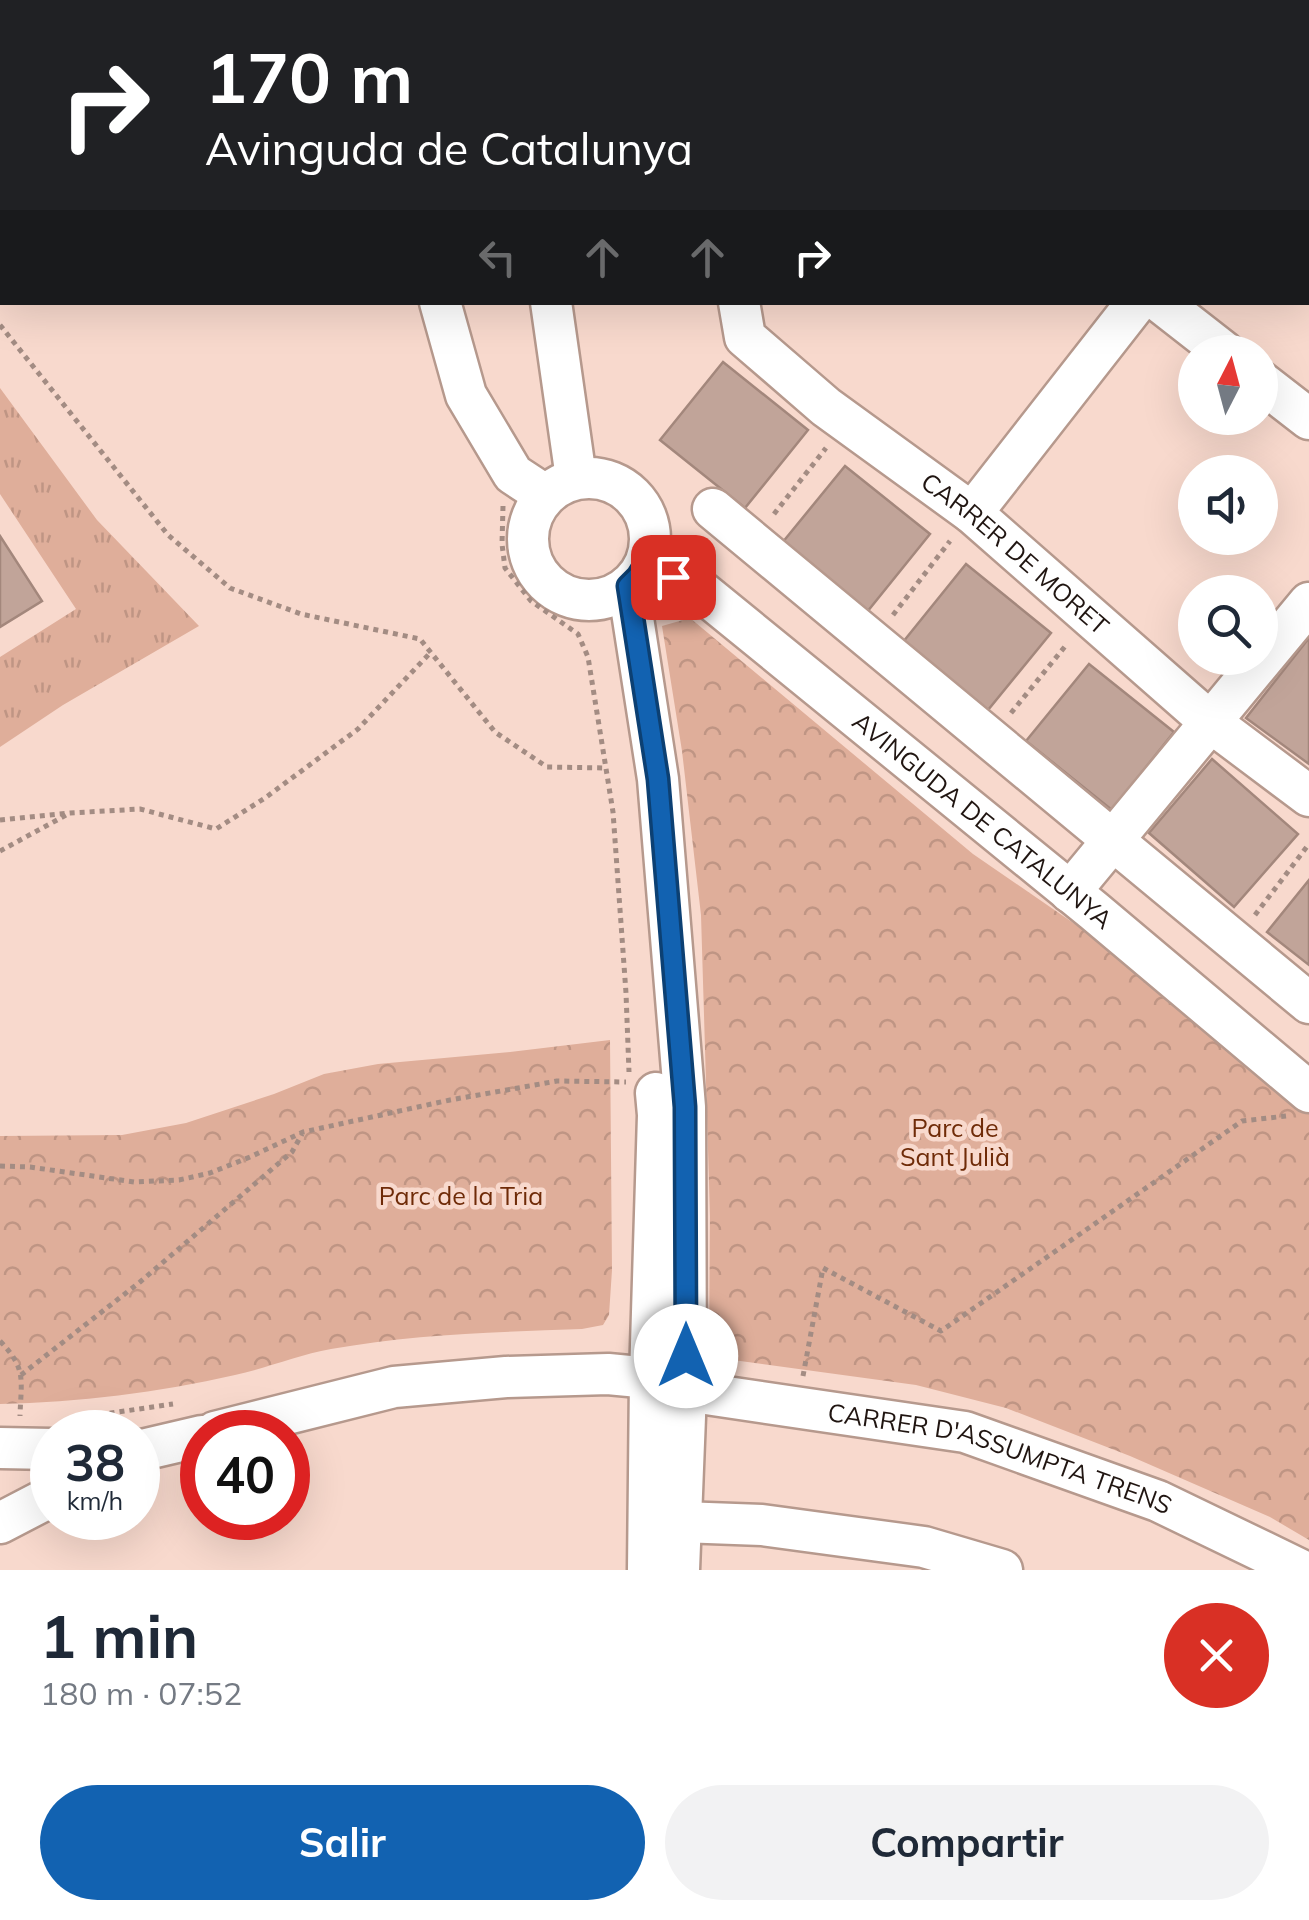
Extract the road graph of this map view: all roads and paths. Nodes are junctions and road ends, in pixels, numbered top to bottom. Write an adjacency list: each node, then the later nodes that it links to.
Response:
1 (441, 305): 11 (street)
2 (550, 305): 11 (street)
3 (739, 305): 10 (street, CARRER DE MORET)
4 (1135, 305): 14 (street)
5 (1164, 305): 7 (street)
6 (0, 325): 20 (path)
7 (1202, 335)
8 (1278, 394): 9 (street)
9 (1309, 419)
10 (847, 422): 14 (street, CARRER DE MORET); 15 (path)
11 (561, 486): 16 (street); 16 (street)
12 (503, 503): 23 (path)
13 (714, 509): 15 (street)
14 (972, 514): 18 (street, CARRER DE MORET); 19 (path)
15 (752, 541): 19 (street)
16 (627, 582): 30 (street, AVINGUDA DE CATALUNYA); 38 (street)
17 (1309, 603): 21 (street)
18 (1089, 616): 21 (street, CARRER DE MORET); 22 (path)
19 (872, 641): 22 (street)
20 (431, 652): 23 (path); 25 (path)
21 (1209, 722): 24 (street, CARRER DE MORET); 27 (street)
22 (990, 738): 27 (street)
23 (606, 768): 34 (path)
24 (1309, 796)
25 (70, 812): 26 (path); 29 (path)
26 (0, 820)
27 (1113, 840): 30 (street); 31 (street)
28 (1309, 844): 31 (path)
29 (0, 850)
30 (1070, 892): 33 (street, AVINGUDA DE CATALUNYA)
31 (1234, 941): 32 (street)
32 (1309, 1002)
33 (1301, 1104): 40 (path)
34 (303, 1132): 35 (path); 37 (path)
35 (0, 1166)
36 (0, 1342): 37 (path)
37 (21, 1376): 43 (path)
38 (668, 1385): 40 (street, CARRER D'ASSUMPTA TRENS); 42 (street, CARRER D'ASSUMPTA TRENS); 45 (street); 47 (street)
39 (173, 1404): 41 (path)
40 (797, 1408): 50 (street, CARRER D'ASSUMPTA TRENS)
41 (150, 1410)
42 (303, 1410)
43 (10, 1434)
44 (30, 1507): 46 (street)
45 (681, 1522): 48 (street); 49 (street)
46 (0, 1523)
47 (648, 1570)
48 (680, 1570)
49 (1002, 1570)
50 (1301, 1570)

